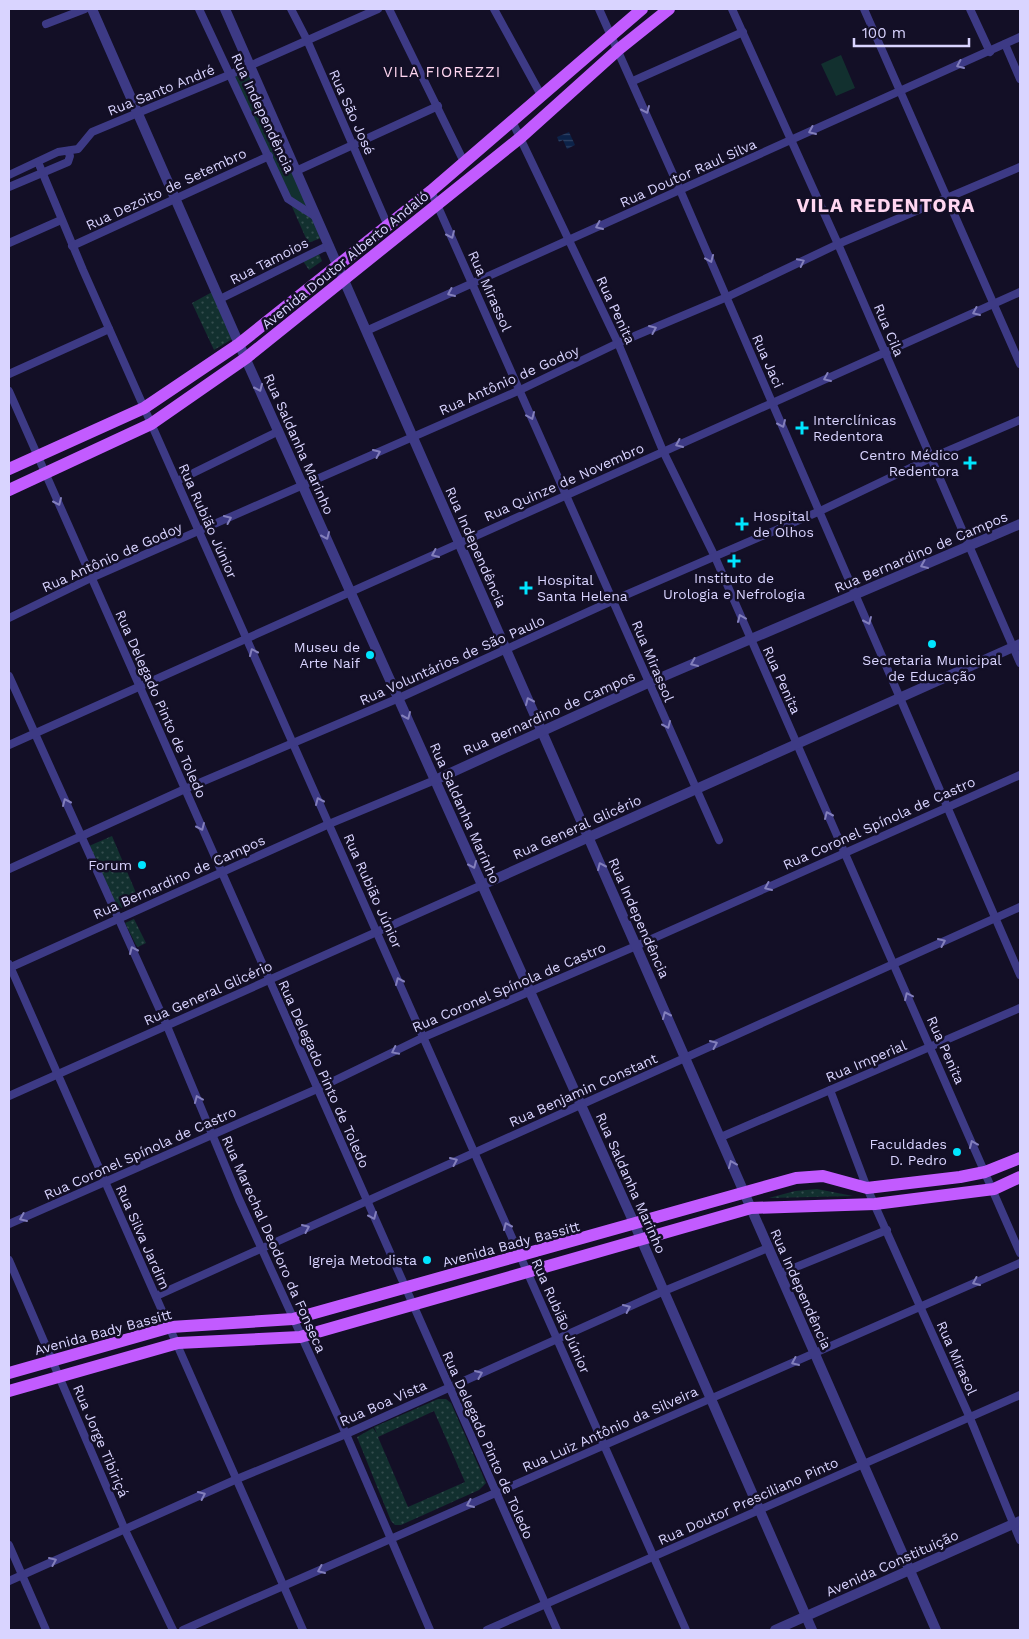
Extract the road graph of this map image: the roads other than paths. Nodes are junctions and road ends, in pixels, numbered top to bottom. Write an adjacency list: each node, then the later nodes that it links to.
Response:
1 (85, 9): 15 (street)
2 (92, 9): 30 (street, Rua Saldanha Marinho)
3 (199, 9): 24 (street, Rua Independência)
4 (225, 9): 23 (street, Rua Independência)
5 (291, 9): 19 (street, Rua São José)
6 (378, 9): 19 (street, Rua Santo André)
7 (389, 9): 29 (street)
8 (494, 9): 28 (street)
9 (599, 9): 17 (street, Rua Jaci)
10 (642, 9): 17 (main road, Avenida Doutor Alberto Andaló)
11 (669, 9): 21 (main road, Avenida Doutor Alberto Andaló)
12 (732, 9): 16 (street, Rua Cila)
13 (864, 9): 27 (street)
14 (970, 9): 22 (street)
15 (46, 24)
16 (743, 32): 26 (street); 33 (street, Rua Cila)
17 (611, 34): 21 (street, Rua Jaci); 28 (main road, Avenida Doutor Alberto Andaló)
18 (1020, 37): 20 (street, Rua Doutor Raul Silva)
19 (307, 40): 23 (street, Rua Santo André); 34 (street, Rua São José)
20 (1005, 44): 22 (street, Rua Doutor Raul Silva); 25 (street)
21 (619, 49): 26 (street, Rua Jaci); 32 (main road, Avenida Doutor Alberto Andaló)
22 (990, 52): 27 (street, Rua Doutor Raul Silva, one-way to 27)
23 (250, 66): 24 (street, Rua Santo André); 41 (street, Rua Independência)
24 (229, 75): 30 (street, Rua Santo André); 36 (street, Rua Independência)
25 (1020, 79)
26 (633, 81): 46 (street, Rua Jaci, one-way to 46)
27 (900, 92): 33 (street, Rua Doutor Raul Silva, one-way to 33); 49 (street)
28 (541, 95): 31 (main road, Avenida Doutor Alberto Andaló)
29 (438, 106): 34 (street); 38 (street)
30 (138, 113): 35 (street, Rua Santo André); 48 (street, Rua Saldanha Marinho)
31 (512, 121): 32 (street, Rua Penita); 38 (main road, Avenida Doutor Alberto Andaló)
32 (520, 138): 50 (main road, Avenida Doutor Alberto Andaló); 54 (street, Rua Penita)
33 (791, 140): 46 (street, Rua Doutor Raul Silva); 56 (street, Rua Cila)
34 (353, 145): 41 (street); 53 (street, Rua São José)
35 (68, 151): 37 (street, Rua Santo André); 42 (street, Rua Santo André)
36 (269, 156): 48 (street, Rua Dezoito de Setembro); 51 (street, Rua Independência)
37 (38, 162): 40 (street, Rua Santo André); 42 (street, Rua Rubião Júnior)
38 (464, 162): 47 (main road, Avenida Doutor Alberto Andaló)
39 (1020, 166): 49 (street, Rua Antônio de Godoy)
40 (23, 168): 43 (street, Rua Santo André); 44 (street)
41 (296, 171): 51 (street, Rua Independência)
42 (42, 172): 44 (street, Rua Santo André); 52 (street, Rua Rubião Júnior)
43 (9, 175)
44 (28, 178): 45 (street, Rua Santo André)
45 (9, 187)
46 (680, 190): 54 (street, Rua Doutor Raul Silva, one-way to 54); 63 (street, Rua Jaci, one-way to 63)
47 (431, 191): 50 (street, Rua Mirassol); 53 (main road, Avenida Doutor Alberto Andaló)
48 (175, 198): 57 (street, Rua Dezoito de Setembro); 64 (street, Rua Saldanha Marinho)
49 (947, 198): 56 (street, Rua Antônio de Godoy); 65 (street)
50 (438, 205): 60 (main road, Avenida Doutor Alberto Andaló); 61 (street, Rua Mirassol, one-way to 61)
51 (316, 217): 58 (street, Rua Independência)
52 (61, 220): 55 (street); 57 (street, Rua Rubião Júnior)
53 (388, 226): 59 (main road, Avenida Doutor Alberto Andaló)
54 (569, 240): 61 (street, Rua Doutor Raul Silva); 68 (street, Rua Penita)
55 (9, 243)
56 (838, 244): 63 (street, Rua Antônio de Godoy, one-way to 56); 70 (street, Rua Cila)
57 (72, 246): 66 (street, Rua Rubião Júnior)
58 (330, 247): 59 (street, Rua Independência); 64 (street, Rua Tamoios)
59 (338, 266): 60 (street, Rua Independência); 69 (main road, Avenida Doutor Alberto Andaló)
60 (343, 280): 67 (street, Rua Independência); 71 (main road, Avenida Doutor Alberto Andaló)
61 (472, 283): 67 (street, Rua Doutor Raul Silva, one-way to 67); 74 (street, Rua Mirassol)
62 (1020, 292): 65 (street, Rua Quinze de Novembro)
63 (727, 298): 68 (street, Rua Antônio de Godoy, one-way to 63); 76 (street, Rua Jaci)
64 (220, 299): 69 (street, Rua Saldanha Marinho)
65 (994, 304): 70 (street, Rua Quinze de Novembro, one-way to 70); 72 (street)
66 (109, 329): 73 (street); 77 (street, Rua Rubião Júnior)
67 (366, 330): 81 (street, Rua Independência)
68 (618, 343): 74 (street, Rua Antônio de Godoy); 82 (street, Rua Penita)
69 (239, 344): 71 (street, Rua Saldanha Marinho); 77 (main road, Avenida Doutor Alberto Andaló)
70 (886, 353): 76 (street, Rua Quinze de Novembro, one-way to 76); 84 (street, Rua Cila)
71 (246, 358): 79 (main road, Avenida Doutor Alberto Andaló); 80 (street, Rua Saldanha Marinho, one-way to 80)
72 (1020, 364)
73 (9, 374)
74 (520, 390): 81 (street, Rua Antônio de Godoy); 90 (street, Rua Mirassol, one-way to 90)
75 (9, 391): 83 (street, Rua Delegado Pinto de Toledo)
76 (772, 402): 82 (street, Rua Quinze de Novembro, one-way to 82); 91 (street, Rua Jaci, one-way to 91)
77 (144, 408): 79 (street, Rua Rubião Júnior); 83 (main road, Avenida Doutor Alberto Andaló)
78 (1020, 420): 84 (street, Rua Voluntários de São Paulo)
79 (151, 424): 86 (main road, Avenida Doutor Alberto Andaló); 87 (street, Rua Rubião Júnior)
80 (278, 431): 87 (street); 88 (street, Rua Saldanha Marinho)
81 (413, 437): 88 (street, Rua Antônio de Godoy, one-way to 81); 94 (street, Rua Independência)
82 (664, 451): 90 (street, Rua Quinze de Novembro); 96 (street, Rua Penita)
83 (38, 458): 85 (main road, Avenida Doutor Alberto Andaló); 86 (street, Rua Delegado Pinto de Toledo)
84 (931, 458): 91 (street, Rua Voluntários de São Paulo); 95 (street, Rua Cila)
85 (9, 469)
86 (45, 474): 89 (main road, Avenida Doutor Alberto Andaló); 97 (street, Rua Delegado Pinto de Toledo, one-way to 97)
87 (176, 481): 93 (street, Rua Rubião Júnior)
88 (303, 486): 93 (street, Rua Antônio de Godoy, one-way to 88); 98 (street, Rua Saldanha Marinho, one-way to 98)
89 (9, 490)
90 (564, 494): 94 (street, Rua Quinze de Novembro); 100 (street, Rua Mirassol)
91 (820, 511): 96 (street, Rua Voluntários de São Paulo); 99 (street, Rua Jaci)
92 (1020, 524): 95 (street, Rua Bernardino de Campos)
93 (199, 532): 97 (street, Rua Antônio de Godoy); 102 (street, Rua Rubião Júnior)
94 (459, 543): 98 (street, Rua Quinze de Novembro, one-way to 98); 105 (street, Rua Independência)
95 (969, 546): 99 (street, Rua Bernardino de Campos, one-way to 99); 104 (street, Rua Cila)
96 (715, 557): 100 (street, Rua Voluntários de São Paulo); 103 (street, Rua Penita, one-way to 96)
97 (91, 578): 101 (street, Rua Antônio de Godoy); 109 (street, Rua Delegado Pinto de Toledo)
98 (351, 592): 102 (street, Rua Quinze de Novembro); 110 (street, Rua Saldanha Marinho)
99 (856, 595): 103 (street, Rua Bernardino de Campos); 111 (street, Rua Jaci, one-way to 111)
100 (614, 600): 105 (street, Rua Voluntários de São Paulo); 108 (street, Rua Mirassol)
101 (9, 618)
102 (246, 637): 109 (street, Rua Quinze de Novembro); 114 (street, Rua Rubião Júnior, one-way to 102)
103 (750, 639): 108 (street, Rua Bernardino de Campos, one-way to 108); 116 (street, Rua Penita)
104 (1017, 646): 106 (street, Rua Cila); 111 (street, Rua General Glicério)
105 (506, 649): 110 (street, Rua Voluntários de São Paulo); 112 (street, Rua Independência, one-way to 105)
106 (1020, 663)
107 (9, 676): 113 (street, Rua Marechal Deodoro da Fonseca)
108 (648, 683): 112 (street, Rua Bernardino de Campos); 120 (street, Rua Mirassol, one-way to 120)
109 (139, 685): 113 (street, Rua Quinze de Novembro); 119 (street, Rua Delegado Pinto de Toledo)
110 (399, 698): 114 (street, Rua Voluntários de São Paulo); 118 (street, Rua Saldanha Marinho, one-way to 118)
111 (901, 698): 116 (street, Rua General Glicério); 121 (street, Rua Jaci)
112 (542, 730): 118 (street, Rua Bernardino de Campos); 124 (street, Rua Independência)
113 (35, 734): 115 (street, Rua Quinze de Novembro); 123 (street, Rua Marechal Deodoro da Fonseca, one-way to 113)
114 (294, 744): 119 (street, Rua Voluntários de São Paulo); 122 (street, Rua Rubião Júnior, one-way to 114)
115 (9, 745)
116 (796, 745): 120 (street, Rua General Glicério); 126 (street, Rua Penita, one-way to 116)
117 (1020, 775): 121 (street, Rua Coronel Spínola de Castro)
118 (435, 780): 122 (street, Rua Bernardino de Campos); 129 (street, Rua Saldanha Marinho, one-way to 129)
119 (185, 789): 123 (street, Rua Voluntários de São Paulo); 128 (street, Rua Delegado Pinto de Toledo, one-way to 128)
120 (696, 789): 124 (street, Rua General Glicério); 125 (street, Rua Mirassol)
121 (946, 806): 126 (street, Rua Coronel Spínola de Castro); 131 (street, Rua Jaci)
122 (329, 824): 128 (street, Rua Bernardino de Campos); 133 (street, Rua Rubião Júnior)
123 (82, 837): 127 (street, Rua Voluntários de São Paulo); 132 (street, Rua Marechal Deodoro da Fonseca)
124 (588, 837): 129 (street, Rua General Glicério); 134 (street, Rua Independência, one-way to 124)
125 (719, 840)
126 (844, 853): 134 (street, Rua Coronel Spínola de Castro, one-way to 134); 135 (street, Rua Penita)
127 (9, 869)
128 (222, 874): 132 (street, Rua Bernardino de Campos); 138 (street, Rua Delegado Pinto de Toledo)
129 (482, 885): 133 (street, Rua General Glicério); 139 (street, Rua Saldanha Marinho)
130 (1020, 907): 131 (street, Rua Benjamin Constant)
131 (996, 918): 135 (street, Rua Benjamin Constant, one-way to 131); 137 (street, Rua Jaci)
132 (119, 919): 136 (street, Rua Bernardino de Campos); 141 (street, Rua Marechal Deodoro da Fonseca, one-way to 132)
133 (377, 932): 138 (street, Rua General Glicério); 142 (street, Rua Rubião Júnior, one-way to 133)
134 (636, 946): 139 (street, Rua Coronel Spínola de Castro); 144 (street, Rua Independência, one-way to 134)
135 (893, 963): 143 (street, Rua Penita, one-way to 135); 144 (street, Rua Benjamin Constant, one-way to 135)
136 (9, 967): 145 (street, Rua Silva Jardim)
137 (1020, 975)
138 (269, 980): 141 (street, Rua General Glicério); 146 (street, Rua Delegado Pinto de Toledo)
139 (530, 991): 142 (street, Rua Coronel Spínola de Castro); 149 (street, Rua Saldanha Marinho)
140 (1020, 1008): 143 (street, Rua Imperial)
141 (167, 1026): 145 (street, Rua General Glicério); 150 (street, Rua Marechal Deodoro da Fonseca, one-way to 141)
142 (424, 1037): 146 (street, Rua Coronel Spínola de Castro, one-way to 146); 152 (street, Rua Rubião Júnior)
143 (931, 1046): 147 (street, Rua Imperial); 154 (street, Rua Penita, one-way to 143)
144 (685, 1058): 149 (street, Rua Benjamin Constant); 151 (street, Rua Independência)
145 (59, 1074): 148 (street, Rua General Glicério); 156 (street, Rua Silva Jardim)
146 (317, 1089): 150 (street, Rua Coronel Spínola de Castro); 160 (street, Rua Delegado Pinto de Toledo)
147 (830, 1090): 151 (street, Rua Imperial); 157 (street, Rua Mirasol)
148 (9, 1096)
149 (581, 1104): 152 (street, Rua Benjamin Constant); 163 (street, Rua Saldanha Marinho)
150 (213, 1135): 156 (street, Rua Coronel Spínola de Castro); 167 (street, Rua Marechal Deodoro da Fonseca)
151 (721, 1137): 159 (street, Rua Independência, one-way to 151)
152 (475, 1152): 160 (street, Rua Benjamin Constant, one-way to 152); 170 (street, Rua Rubião Júnior, one-way to 152)
153 (1020, 1158): 154 (main road, Avenida Bady Bassitt)
154 (985, 1172): 157 (main road, Avenida Bady Bassitt); 158 (street, Rua Penita)
155 (1020, 1177): 158 (main road)
156 (105, 1183): 164 (street, Rua Coronel Spínola de Castro, one-way to 164); 177 (street, Rua Silva Jardim)
157 (867, 1188): 159 (main road, Avenida Bady Bassitt); 161 (street, Rua Mirasol)
158 (994, 1189): 161 (main road); 169 (street, Rua Penita)
159 (745, 1193): 162 (street, Rua Independência); 163 (main road, Avenida Bady Bassitt)
160 (367, 1201): 167 (street, Rua Benjamin Constant, one-way to 160); 175 (street, Rua Delegado Pinto de Toledo, one-way to 175)
161 (876, 1204): 162 (main road); 165 (street, Rua Mirasol)
162 (751, 1208): 166 (main road); 168 (street, Rua Independência)
163 (634, 1223): 166 (street, Rua Saldanha Marinho); 170 (main road, Avenida Bady Bassitt)
164 (9, 1224)
165 (887, 1230): 174 (street); 179 (street, Rua Mirasol)
166 (642, 1241): 173 (main road); 176 (street, Rua Saldanha Marinho)
167 (261, 1247): 177 (street, Rua Benjamin Constant); 180 (street, Rua Marechal Deodoro da Fonseca)
168 (768, 1248): 174 (street, Rua Independência); 176 (street, Rua Boa Vista)
169 (1020, 1253)
170 (521, 1256): 173 (street, Rua Rubião Júnior); 175 (main road, Avenida Bady Bassitt)
171 (9, 1260): 186 (street, Rua Jorge Tibiriçá)
172 (1020, 1263): 179 (street, Rua Luiz Antônio da Silveira, one-way to 179)
173 (528, 1270): 178 (main road); 183 (street, Rua Rubião Júnior)
174 (779, 1274): 185 (street, Rua Independência)
175 (406, 1288): 178 (street, Rua Delegado Pinto de Toledo); 180 (main road, Avenida Bady Bassitt)
176 (664, 1291): 183 (street, Rua Boa Vista, one-way to 176); 192 (street, Rua Saldanha Marinho)
177 (156, 1296): 181 (street, Rua Silva Jardim)
178 (413, 1304): 182 (main road); 189 (street, Rua Delegado Pinto de Toledo)
179 (920, 1307): 185 (street, Rua Luiz Antônio da Silveira); 193 (street, Rua Mirasol)
180 (293, 1320): 181 (main road, Avenida Bady Bassitt); 182 (street, Rua Marechal Deodoro da Fonseca)
181 (170, 1328): 184 (street, Rua Silva Jardim); 186 (main road, Avenida Bady Bassitt)
182 (300, 1337): 184 (main road); 194 (street, Rua Marechal Deodoro da Fonseca)
183 (558, 1340): 189 (street, Rua Boa Vista, one-way to 183); 195 (street, Rua Rubião Júnior)
184 (178, 1343): 188 (main road); 197 (street, Rua Silva Jardim)
185 (815, 1353): 192 (street, Rua Luiz Antônio da Silveira, one-way to 192); 196 (street, Rua Independência)
186 (54, 1361): 187 (main road, Avenida Bady Bassitt); 188 (street, Rua Jorge Tibiriçá)
187 (9, 1373)
188 (60, 1376): 190 (main road); 201 (street, Rua Jorge Tibiriçá)
189 (449, 1387): 194 (street, Rua Boa Vista); 198 (street, Rua Delegado Pinto de Toledo)
190 (9, 1391)
191 (1020, 1396): 193 (street, Rua Doutor Presciliano Pinto)
192 (711, 1398): 195 (street, Rua Luiz Antônio da Silveira); 199 (street, Rua Saldanha Marinho)
193 (970, 1418): 196 (street, Rua Doutor Presciliano Pinto); 200 (street, Rua Mirasol)
194 (346, 1434): 197 (street, Rua Boa Vista); 202 (street, Rua Marechal Deodoro da Fonseca)
195 (605, 1445): 198 (street, Rua Luiz Antônio da Silveira); 205 (street, Rua Rubião Júnior)
196 (864, 1464): 199 (street, Rua Doutor Presciliano Pinto); 206 (street, Rua Independência)
197 (237, 1479): 201 (street, Rua Boa Vista, one-way to 197); 209 (street, Rua Silva Jardim)
198 (496, 1493): 202 (street, Rua Luiz Antônio da Silveira, one-way to 202); 210 (street, Rua Delegado Pinto de Toledo)
199 (759, 1510): 205 (street, Rua Doutor Presciliano Pinto); 211 (street, Rua Saldanha Marinho)
200 (1017, 1522): 203 (street, Rua Mirasol); 206 (street, Avenida Constituição)
201 (126, 1530): 207 (street, Rua Boa Vista, one-way to 201); 213 (street, Rua Jorge Tibiriçá)
202 (390, 1539): 209 (street, Rua Luiz Antônio da Silveira, one-way to 209); 216 (street, Rua Marechal Deodoro da Fonseca)
203 (1020, 1540)
204 (9, 1546): 207 (street)
205 (654, 1557): 210 (street, Rua Doutor Presciliano Pinto); 219 (street, Rua Rubião Júnior)
206 (910, 1571): 211 (street, Avenida Constituição); 222 (street, Rua Independência)
207 (21, 1575): 208 (street, Rua Boa Vista); 212 (street)
208 (9, 1581)
209 (284, 1586): 214 (street, Rua Luiz Antônio da Silveira); 215 (street, Rua Silva Jardim)
210 (545, 1604): 217 (street, Rua Doutor Presciliano Pinto); 218 (street, Rua Delegado Pinto de Toledo)
211 (806, 1617): 220 (street, Avenida Constituição); 221 (street, Rua Saldanha Marinho)
212 (46, 1630)
213 (173, 1630)
214 (182, 1630)
215 (303, 1630)
216 (430, 1630)
217 (487, 1630)
218 (557, 1630)
219 (686, 1630)
220 (775, 1630)
221 (812, 1630)
222 (936, 1630)

